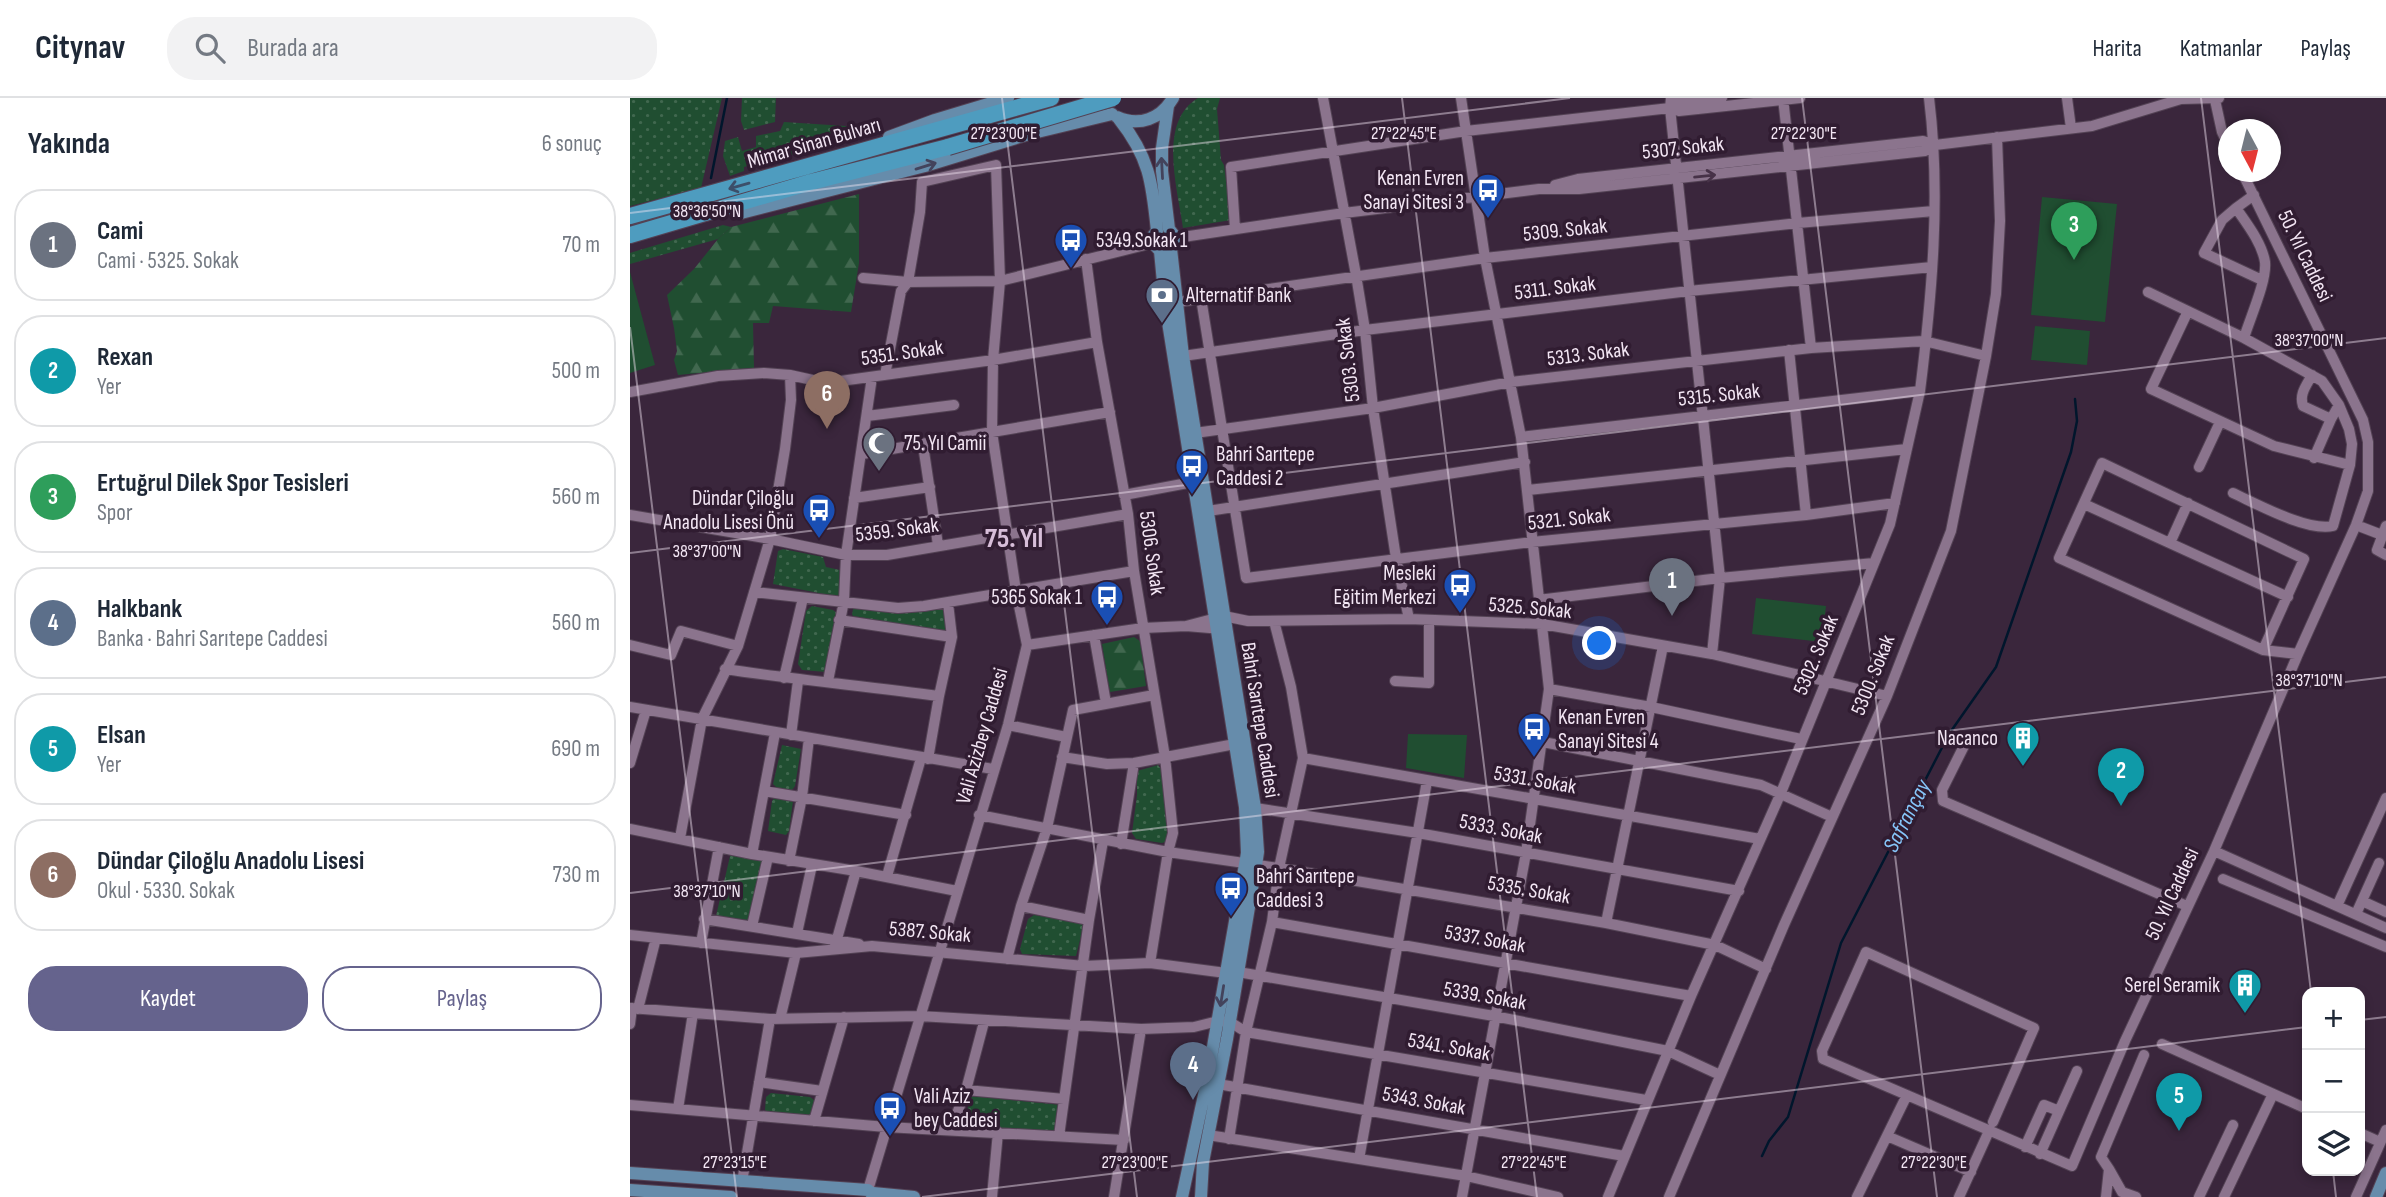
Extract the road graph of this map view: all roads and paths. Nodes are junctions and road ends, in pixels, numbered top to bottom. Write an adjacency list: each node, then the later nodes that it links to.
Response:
1 (1008, 98): 23 (main road)
2 (1051, 98): 23 (highway, Mimar Sinan Bulvarı)
3 (1098, 98): 14 (main road, Bahri Sarıtepe Caddesi)
4 (1323, 98): 20 (street, 5303. Sokak)
5 (1461, 98): 17 (street)
6 (1721, 98): 13 (street)
7 (1800, 98): 10 (street)
8 (1929, 98): 19 (street, 5302. Sokak)
9 (2067, 98): 16 (street)
10 (1784, 99): 13 (street); 22 (street)
11 (2217, 99): 15 (street); 16 (street)
12 (1172, 100): 14 (main road); 37 (main road, Bahri Sarıtepe Caddesi, one-way to 12)
13 (1670, 103): 17 (street); 24 (street)
14 (1115, 110): 21 (highway, Mimar Sinan Bulvarı, bridge); 31 (main road, one-way to 14); 37 (main road, Bahri Sarıtepe Caddesi)
15 (2220, 119)
16 (2071, 128): 18 (street, 5307. Sokak)
17 (1466, 131): 20 (street); 27 (street)
18 (1997, 137): 19 (street, 5307. Sokak); 62 (street, 5300. Sokak)
19 (1935, 145): 22 (street, 5307. Sokak); 29 (street, 5302. Sokak)
20 (1332, 152): 30 (street, 5303. Sokak); 34 (street)
21 (923, 154): 31 (highway); 35 (highway, Mimar Sinan Bulvarı)
22 (1790, 161): 24 (street, 5307. Sokak); 33 (street)
23 (804, 167): 32 (highway, Mimar Sinan Bulvarı, one-way to 32)
24 (1676, 174): 27 (street, 5307. Sokak); 36 (street)
25 (2247, 182): 26 (street, 50. Yıl Caddesi)
26 (2254, 195): 28 (street); 65 (street, 50. Yıl Caddesi)
27 (1475, 197): 30 (street, 5307. Sokak); 39 (street)
28 (2236, 208): 45 (street); 45 (street)
29 (1934, 211): 33 (street, 5309. Sokak); 41 (street, 5302. Sokak)
30 (1344, 213): 34 (street, 5307. Sokak); 42 (street, 5303. Sokak)
31 (741, 214): 38 (highway)
32 (630, 216)
33 (1798, 223): 36 (street, 5309. Sokak); 44 (street)
34 (1235, 229): 37 (street, 5307. Sokak)
35 (630, 235)
36 (1684, 236): 39 (street, 5309. Sokak); 48 (street)
37 (1164, 240): 40 (street, 5307. Sokak); 51 (main road, Bahri Sarıtepe Caddesi); 95 (main road, Bahri Sarıtepe Caddesi)
38 (630, 244)
39 (1485, 258): 42 (street, 5309. Sokak); 53 (street)
40 (1086, 259): 46 (street, 5307. Sokak); 57 (street, 5306. Sokak)
41 (1932, 267): 44 (street, 5311. Sokak); 56 (street, 5302. Sokak)
42 (1356, 275): 50 (street, 5309. Sokak); 54 (street, 5303. Sokak)
43 (863, 278): 47 (street, 5307. Sokak)
44 (1804, 279): 48 (street, 5311. Sokak); 58 (street)
45 (2262, 280): 55 (street)
46 (1000, 281): 47 (street, 5307. Sokak); 47 (street, Vali Azizbey Caddesi); 63 (street, Vali Azizbey Caddesi)
47 (908, 282): 67 (street)
48 (1689, 291): 53 (street, 5311. Sokak); 64 (street)
49 (2148, 292): 52 (street)
50 (1201, 298): 51 (street, 5309. Sokak); 60 (street)
51 (1178, 302): 61 (main road, Bahri Sarıtepe Caddesi)
52 (2188, 311): 55 (street); 81 (street)
53 (1497, 314): 54 (street, 5311. Sokak); 70 (street)
54 (1365, 330): 60 (street, 5311. Sokak); 76 (street, 5303. Sokak)
55 (2244, 338): 69 (street)
56 (1924, 341): 58 (street, 5313. Sokak); 62 (street, 5313. Sokak); 71 (street, 5302. Sokak)
57 (1097, 342): 63 (street, 5351. Sokak); 77 (street, 5306. Sokak)
58 (1811, 348): 59 (street, 5313. Sokak)
59 (1789, 350): 64 (street, 5313. Sokak); 75 (street)
60 (1210, 353): 61 (street, 5311. Sokak); 82 (street)
61 (1183, 356): 84 (main road, Bahri Sarıtepe Caddesi)
62 (1986, 356): 156 (street, 5300. Sokak)
63 (993, 360): 67 (street, 5351. Sokak); 83 (street, Vali Azizbey Caddesi)
64 (1698, 360): 70 (street, 5313. Sokak); 78 (street)
65 (2340, 373): 69 (street); 111 (street, 50. Yıl Caddesi)
66 (790, 375): 68 (street, 5351. Sokak); 72 (street, 5351. Sokak); 114 (street)
67 (885, 375): 68 (street, 5351. Sokak)
68 (872, 377): 79 (street)
69 (2317, 378): 74 (street); 80 (street)
70 (1511, 382): 76 (street, 5313. Sokak); 85 (street)
71 (1920, 391): 75 (street, 5315. Sokak); 87 (street, 5302. Sokak)
72 (630, 392)
73 (954, 405): 79 (street)
74 (2339, 405): 80 (street); 92 (street)
75 (1795, 406): 78 (street, 5315. Sokak); 90 (street)
76 (1373, 408): 82 (street, 5313. Sokak); 96 (street, 5303. Sokak)
77 (1110, 412): 83 (street); 100 (street, 5306. Sokak)
78 (1703, 415): 85 (street, 5315. Sokak); 94 (street)
79 (867, 416): 88 (street)
80 (2331, 419): 89 (street)
81 (2220, 422): 89 (street); 93 (street)
82 (1222, 430): 84 (street, 5313. Sokak); 105 (street)
83 (992, 432): 86 (street); 113 (street, Vali Azizbey Caddesi)
84 (1195, 433): 106 (main road, Bahri Sarıtepe Caddesi)
85 (1521, 437): 91 (street)
86 (923, 445): 88 (street); 97 (street)
87 (1907, 449): 90 (street); 102 (street, 5302. Sokak)
88 (862, 454): 101 (street)
89 (2314, 458): 92 (street)
90 (1801, 460): 94 (street); 109 (street)
91 (1525, 462): 96 (street); 98 (street)
92 (2350, 465): 99 (street)
93 (2199, 467)
94 (1709, 470): 98 (street); 110 (street)
95 (1193, 482): 100 (street); 135 (main road, Bahri Sarıtepe Caddesi)
96 (1385, 484): 105 (street); 120 (street, 5303. Sokak)
97 (930, 487): 101 (street); 117 (street)
98 (1528, 489): 115 (street)
99 (2233, 493)
100 (1124, 495): 107 (street, 5306. Sokak)
101 (854, 498): 118 (street)
102 (1895, 503): 109 (street, 5321. Sokak); 121 (street, 5302. Sokak)
103 (2188, 503): 104 (street); 116 (street); 126 (street)
104 (2084, 504): 116 (street); 144 (street)
105 (1234, 506): 106 (street); 120 (street, 5321. Sokak)
106 (1208, 511): 135 (main road, Bahri Sarıtepe Caddesi)
107 (1128, 514): 113 (street, 5359. Sokak); 122 (street, 5306. Sokak)
108 (630, 515): 114 (street, 5359. Sokak)
109 (1806, 515): 110 (street, 5321. Sokak)
110 (1714, 524): 115 (street, 5321. Sokak); 123 (street)
111 (2356, 525): 112 (street); 146 (street, 50. Yıl Caddesi)
112 (2384, 530): 119 (street)
113 (1008, 534): 117 (street, 5359. Sokak); 124 (street, Vali Azizbey Caddesi)
114 (769, 539): 118 (street, 5359. Sokak); 125 (street)
115 (1532, 542): 120 (street, 5321. Sokak); 128 (street)
116 (2170, 543): 126 (street)
117 (938, 545): 118 (street, 5359. Sokak)
118 (846, 555): 129 (street)
119 (2386, 555)
120 (1396, 558): 131 (street, 5303. Sokak)
121 (1874, 563): 123 (street); 152 (street, 5302. Sokak)
122 (1134, 571): 124 (street); 137 (street, 5306. Sokak)
123 (1720, 578): 128 (street); 145 (street)
124 (1016, 591): 130 (street); 141 (street, Vali Azizbey Caddesi)
125 (754, 592): 127 (street); 142 (street)
126 (2288, 597): 144 (street)
127 (803, 598): 129 (street); 148 (street)
128 (1538, 600): 136 (street)
129 (844, 601): 130 (street); 132 (street)
130 (948, 603): 139 (street)
131 (1409, 619): 133 (street, 5325. Sokak); 134 (street, 5325. Sokak)
132 (839, 620): 139 (street); 150 (street)
133 (1275, 621): 135 (street, 5325. Sokak); 173 (street)
134 (1429, 621): 136 (street, 5325. Sokak); 151 (street)
135 (1220, 623): 137 (street, 5325. Sokak); 170 (main road, Bahri Sarıtepe Caddesi); 185 (main road, Bahri Sarıtepe Caddesi)
136 (1542, 624): 143 (street, 5325. Sokak); 153 (street)
137 (1143, 628): 138 (street, 5325. Sokak); 154 (street, 5306. Sokak)
138 (1094, 635): 141 (street, 5325. Sokak); 157 (street)
139 (952, 637): 155 (street)
140 (630, 645): 142 (street)
141 (1027, 645): 162 (street, Vali Azizbey Caddesi)
142 (738, 646): 147 (street)
143 (1663, 646): 145 (street, 5325. Sokak); 159 (street)
144 (2263, 650): 146 (street)
145 (1712, 654): 152 (street, 5325. Sokak)
146 (2298, 654): 199 (street, 50. Yıl Caddesi)
147 (725, 669): 148 (street); 161 (street)
148 (784, 678): 149 (street)
149 (798, 681): 150 (street); 164 (street)
150 (828, 681): 155 (street)
151 (1395, 681)
152 (1825, 682): 156 (street, 5325. Sokak); 168 (street, 5302. Sokak)
153 (1549, 689): 159 (street); 169 (street)
154 (1154, 695): 157 (street); 172 (street, 5306. Sokak)
155 (939, 696): 174 (street)
156 (1887, 696): 190 (street, 5300. Sokak)
157 (1106, 703): 165 (street)
158 (630, 707): 160 (street)
159 (1651, 707): 168 (street); 175 (street)
160 (646, 710): 161 (street); 176 (street)
161 (702, 719): 163 (street); 194 (street)
162 (1008, 725): 165 (street); 178 (street, Vali Azizbey Caddesi)
163 (775, 733): 164 (street); 180 (street)
164 (791, 736): 166 (street)
165 (1066, 737): 171 (street)
166 (809, 738): 174 (street); 182 (street)
167 (1968, 738): 218 (street)
168 (1801, 739): 181 (street, 5302. Sokak)
169 (1543, 742): 175 (street); 184 (street)
170 (1235, 744): 172 (street); 206 (main road, Bahri Sarıtepe Caddesi)
171 (1062, 757): 177 (street); 191 (street)
172 (1165, 757): 177 (street); 200 (street, 5306. Sokak)
173 (1303, 758): 179 (street, 5331. Sokak); 186 (street)
174 (924, 759): 178 (street); 187 (street)
175 (1640, 762): 181 (street); 189 (street)
176 (630, 763)
177 (1134, 763): 197 (street)
178 (993, 769): 188 (street, Vali Azizbey Caddesi)
179 (1427, 781): 184 (street, 5331. Sokak); 193 (street)
180 (764, 791): 182 (street); 202 (street)
181 (1780, 795): 190 (street); 195 (street, 5302. Sokak)
182 (802, 797): 187 (street); 204 (street)
183 (2386, 798): 219 (street)
184 (1533, 799): 189 (street, 5331. Sokak); 201 (street)
185 (1255, 808): 186 (street, 5333. Sokak); 206 (main road, Bahri Sarıtepe Caddesi)
186 (1290, 812): 193 (street, 5333. Sokak); 208 (street)
187 (906, 815): 211 (street)
188 (979, 815): 191 (street, 5335. Sokak); 214 (street, Vali Azizbey Caddesi)
189 (1626, 816): 195 (street, 5331. Sokak); 209 (street)
190 (1832, 817): 243 (street, 5300. Sokak)
191 (1048, 828): 196 (street, 5335. Sokak); 217 (street)
192 (630, 829): 194 (street)
193 (1418, 833): 201 (street, 5333. Sokak); 213 (street)
194 (680, 838): 198 (street)
195 (1760, 839): 215 (street, 5302. Sokak)
196 (1104, 841): 197 (street, 5335. Sokak); 224 (street)
197 (1121, 844): 200 (street, 5335. Sokak)
198 (719, 847): 202 (street); 223 (street)
199 (2214, 851): 218 (street, 50. Yıl Caddesi); 219 (street)
200 (1168, 852): 206 (street, 5335. Sokak); 241 (street, 5306. Sokak)
201 (1526, 853): 209 (street, 5333. Sokak); 220 (street)
202 (752, 854): 203 (street)
203 (768, 857): 204 (street); 227 (street)
204 (789, 861): 207 (street)
205 (2379, 863): 216 (street)
206 (1250, 864): 208 (street, 5335. Sokak); 244 (main road, Bahri Sarıtepe Caddesi)
207 (812, 865): 210 (street); 229 (street)
208 (1279, 868): 213 (street, 5335. Sokak); 225 (street)
209 (1616, 870): 215 (street, 5333. Sokak); 226 (street)
210 (856, 871): 211 (street); 234 (street)
211 (887, 876): 214 (street)
212 (2223, 879): 236 (street)
213 (1406, 889): 220 (street, 5335. Sokak); 233 (street)
214 (957, 891): 237 (street, Vali Azizbey Caddesi)
215 (1739, 891): 235 (street, 5302. Sokak)
216 (2362, 901): 221 (street); 222 (street)
217 (1021, 906): 224 (street); 239 (street)
218 (2187, 906): 302 (street, 50. Yıl Caddesi)
219 (2337, 906): 222 (street)
220 (1515, 907): 226 (street, 5335. Sokak); 240 (street)
221 (2386, 912)
222 (2356, 914): 228 (street)
223 (704, 919): 227 (street); 232 (street)
224 (1089, 920): 242 (street)
225 (1272, 922): 233 (street, 5337. Sokak); 245 (street)
226 (1606, 923): 235 (street, 5335. Sokak)
227 (752, 926): 229 (street)
228 (2386, 928)
229 (797, 933): 234 (street)
230 (630, 935): 231 (street)
231 (656, 938): 232 (street); 248 (street)
232 (701, 943): 238 (street)
233 (1397, 943): 240 (street, 5337. Sokak); 247 (street)
234 (836, 945): 237 (street, 5387. Sokak); 238 (street)
235 (1715, 945): 243 (street, 5335. Sokak); 246 (street, 5302. Sokak)
236 (2386, 947)
237 (939, 951): 239 (street, 5387. Sokak); 250 (street, Vali Azizbey Caddesi)
238 (796, 953): 253 (street)
239 (1007, 959): 242 (street, 5387. Sokak)
240 (1504, 962): 246 (street, 5337. Sokak); 251 (street)
241 (1150, 963): 242 (street, 5387. Sokak); 244 (street, 5387. Sokak)
242 (1084, 966): 257 (street)
243 (1766, 969): 268 (street, 5300. Sokak)
244 (1232, 972): 245 (street, 5339. Sokak); 255 (main road, Bahri Sarıtepe Caddesi)
245 (1258, 976): 247 (street, 5339. Sokak); 260 (street)
246 (1690, 996): 263 (street, 5302. Sokak)
247 (1388, 998): 251 (street, 5339. Sokak); 264 (street)
248 (634, 1008): 249 (street); 256 (street)
249 (693, 1013): 253 (street); 280 (street)
250 (919, 1016): 252 (street); 254 (street); 287 (street, Vali Azizbey Caddesi)
251 (1494, 1016): 263 (street, 5339. Sokak); 267 (street)
252 (844, 1017): 253 (street); 273 (street)
253 (775, 1019): 269 (street)
254 (984, 1021): 257 (street); 272 (street)
255 (1224, 1021): 258 (street); 260 (street); 261 (main road, Bahri Sarıtepe Caddesi)
256 (630, 1024)
257 (1075, 1026): 259 (street); 276 (street)
258 (1194, 1027): 259 (street); 261 (street)
259 (1141, 1029): 299 (street)
260 (1246, 1032): 261 (street); 264 (street, 5341. Sokak); 271 (street)
261 (1221, 1038): 270 (main road, Bahri Sarıtepe Caddesi); 319 (main road, Bahri Sarıtepe Caddesi)
262 (2162, 1044): 274 (street)
263 (1668, 1051): 268 (street, 5339. Sokak); 277 (street, 5302. Sokak)
264 (1378, 1054): 267 (street, 5341. Sokak); 282 (street)
265 (2144, 1055): 305 (street)
266 (2077, 1071): 281 (street)
267 (1485, 1074): 277 (street, 5341. Sokak); 291 (street)
268 (1720, 1075): 324 (street, 5300. Sokak)
269 (759, 1082): 273 (street); 283 (street)
270 (1218, 1084): 271 (street, 5343. Sokak); 294 (main road, Bahri Sarıtepe Caddesi)
271 (1237, 1087): 282 (street, 5343. Sokak); 298 (street)
272 (965, 1090): 276 (street); 290 (street)
273 (822, 1091): 284 (street)
274 (2273, 1094): 279 (street); 330 (street)
275 (1907, 1095): 288 (street); 288 (street); 297 (street)
276 (1064, 1099): 296 (street)
277 (1646, 1100): 304 (street, 5302. Sokak)
278 (630, 1105): 280 (street)
279 (2302, 1107)
280 (678, 1109): 283 (street)
281 (2059, 1111): 285 (street); 289 (street)
282 (1369, 1112): 291 (street, 5343. Sokak); 306 (street)
283 (752, 1114): 284 (street); 312 (street)
284 (814, 1121): 287 (street)
285 (2036, 1122): 289 (street); 301 (street)
286 (2233, 1125): 329 (street)
287 (886, 1127): 290 (street); 314 (street, Vali Azizbey Caddesi)
288 (1991, 1127): 301 (street); 308 (street)
289 (2051, 1128): 303 (street)
290 (951, 1129): 293 (street)
291 (1475, 1129): 304 (street, 5343. Sokak); 311 (street)
292 (2386, 1130): 300 (street)
293 (998, 1132): 296 (street); 317 (street)
294 (1208, 1135): 298 (street); 320 (main road, Bahri Sarıtepe Caddesi)
295 (2365, 1135): 300 (street)
296 (1059, 1136): 299 (street)
297 (1887, 1136): 308 (street); 325 (street)
298 (1229, 1139): 306 (street)
299 (1124, 1140): 318 (street)
300 (2381, 1142): 331 (street)
301 (2025, 1147): 303 (street)
302 (2080, 1148): 303 (street); 305 (street)
303 (2040, 1154)
304 (1623, 1156): 323 (street, 5302. Sokak)
305 (2101, 1157): 307 (street)
306 (1359, 1159): 311 (street)
307 (2109, 1169): 327 (street); 328 (street)
308 (1971, 1171): 326 (street)
309 (630, 1173): 312 (main road)
310 (2386, 1173): 332 (main road)
311 (1466, 1176): 321 (street); 322 (street)
312 (742, 1182): 314 (main road)
313 (630, 1189): 315 (main road)
314 (867, 1194): 316 (main road)
315 (732, 1197)
316 (914, 1197)
317 (992, 1197)
318 (1114, 1197)
319 (1182, 1197)
320 (1201, 1197)
321 (1462, 1197)
322 (1558, 1197)
323 (1608, 1197)
324 (1669, 1197)
325 (1857, 1197)
326 (1959, 1197)
327 (2106, 1197)
328 (2136, 1197)
329 (2199, 1197)
330 (2224, 1197)
331 (2356, 1197)
332 (2376, 1197)

